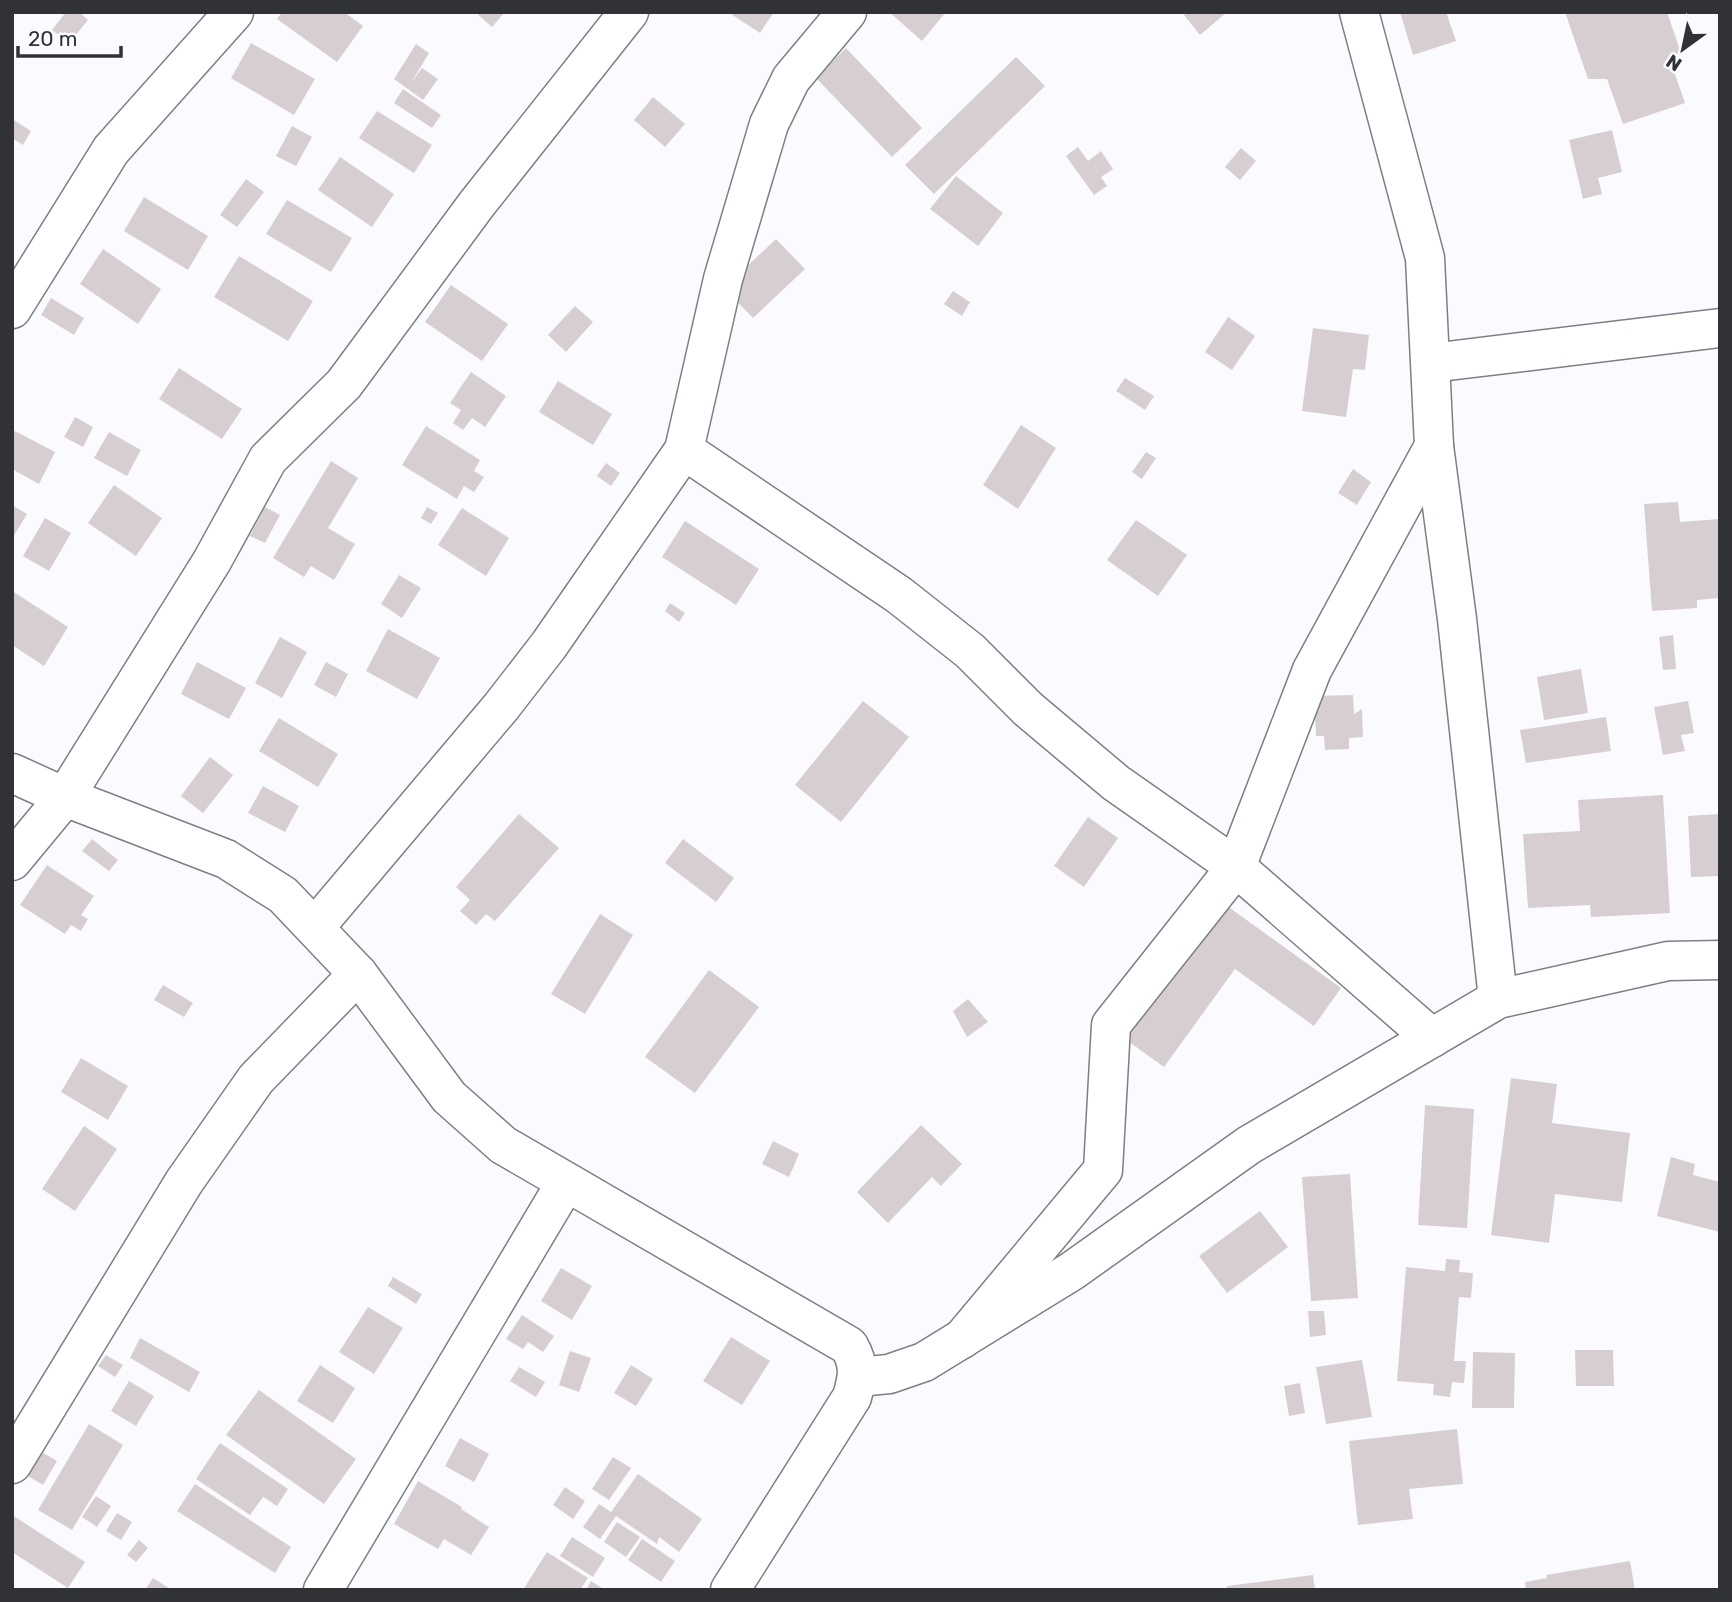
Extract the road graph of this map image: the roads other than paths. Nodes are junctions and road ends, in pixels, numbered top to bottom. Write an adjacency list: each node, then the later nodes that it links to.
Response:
1 (234, 12): 5 (street)
2 (629, 12): 11 (street)
3 (847, 12): 9 (street)
4 (1359, 12): 7 (street)
5 (12, 309)
6 (1720, 328): 7 (street)
7 (1431, 363): 8 (street)
8 (1434, 446): 13 (street); 17 (street)
9 (684, 450): 13 (street); 14 (street)
10 (12, 772): 11 (street)
11 (65, 797): 12 (street); 14 (street)
12 (12, 861)
13 (1236, 867): 18 (street); 20 (street)
14 (316, 926): 16 (street)
15 (1720, 960): 17 (street)
16 (358, 974): 19 (street); 22 (street)
17 (1498, 999): 18 (street)
18 (1432, 1038): 20 (street)
19 (565, 1184): 21 (street); 23 (street)
20 (962, 1339): 21 (street)
21 (858, 1377): 24 (street)
22 (12, 1464)
23 (323, 1590)
24 (730, 1590)

